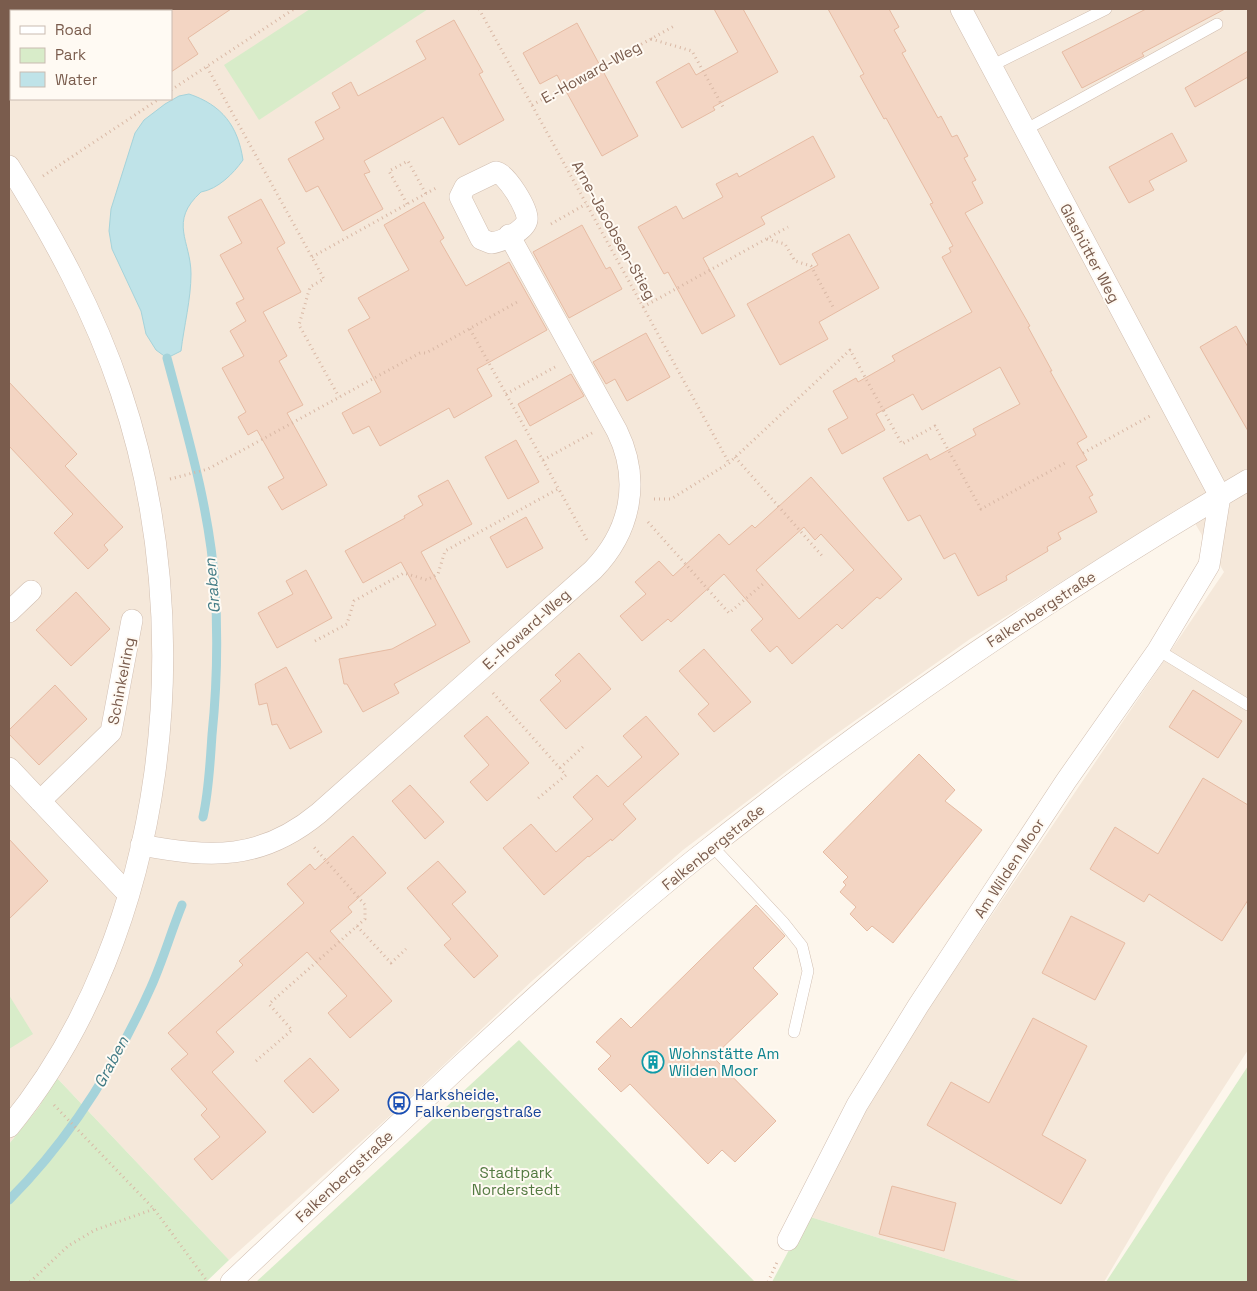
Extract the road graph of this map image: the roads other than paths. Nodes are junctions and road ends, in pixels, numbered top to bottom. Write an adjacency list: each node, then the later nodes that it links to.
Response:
1 (961, 9): 4 (street, Glashütter Weg)
2 (1106, 9): 4 (lane)
3 (1217, 24): 5 (lane)
4 (991, 66): 5 (street, Glashütter Weg)
5 (1025, 130): 9 (street, Glashütter Weg)
6 (9, 166): 17 (street)
7 (509, 236): 7 (street); 17 (street, E.-Howard-Weg)
8 (1248, 480): 9 (street, Falkenbergstraße)
9 (1220, 496): 13 (street, Am Wilden Moor); 18 (street, Falkenbergstraße)
10 (31, 591): 11 (street)
11 (9, 612)
12 (132, 620): 16 (street, Schinkelring)
13 (1158, 650): 14 (lane); 22 (street, Am Wilden Moor)
14 (1248, 705)
15 (9, 768): 16 (street)
16 (40, 801): 19 (street)
17 (141, 845): 19 (street)
18 (712, 846): 20 (lane); 23 (street, Falkenbergstraße)
19 (128, 894): 21 (street)
20 (794, 1032)
21 (9, 1127)
22 (788, 1240)
23 (231, 1282)

